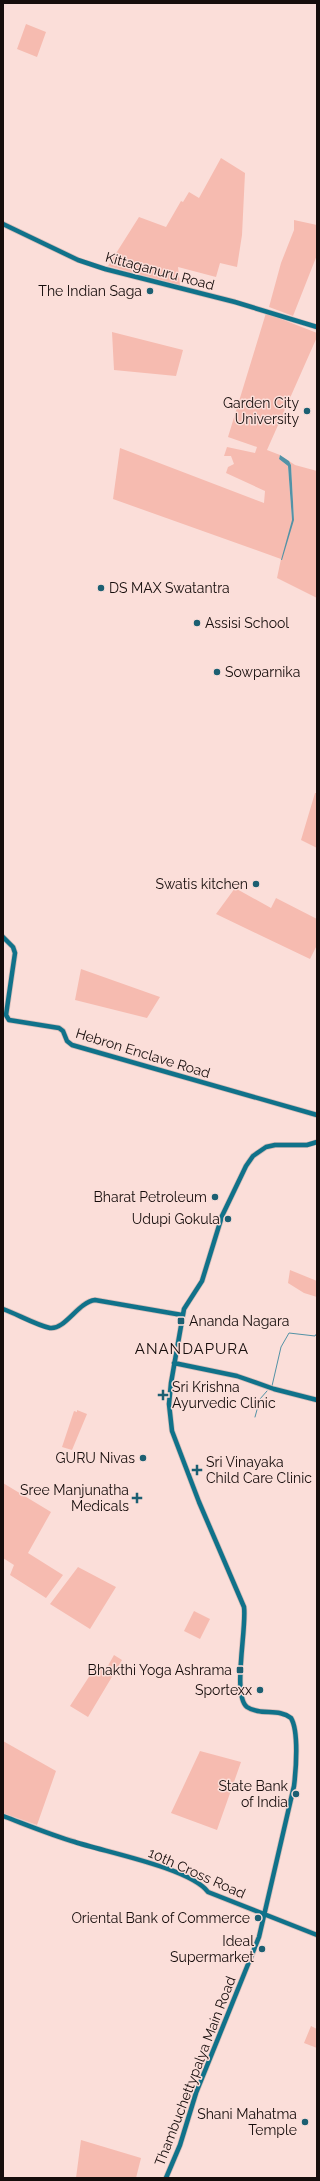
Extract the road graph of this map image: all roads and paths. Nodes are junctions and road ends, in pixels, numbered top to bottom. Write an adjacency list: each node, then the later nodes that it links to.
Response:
1 (3, 224): 2 (street, Kittaganuru Road)
2 (317, 328)
3 (3, 937): 4 (street, Hebron Enclave Road)
4 (317, 1115)
5 (317, 1142): 7 (street, Thambuchettypalya Main Road)
6 (3, 1309): 7 (street)
7 (182, 1315): 8 (street, Thambuchettypalya Main Road)
8 (174, 1363): 9 (street); 11 (street, Thambuchettypalya Main Road)
9 (317, 1400)
10 (3, 1816): 11 (street, 10th Cross Road)
11 (265, 1914): 12 (street, 10th Cross Road); 13 (street, Thambuchettypalya Main Road)
12 (317, 1935)
13 (166, 2178)

